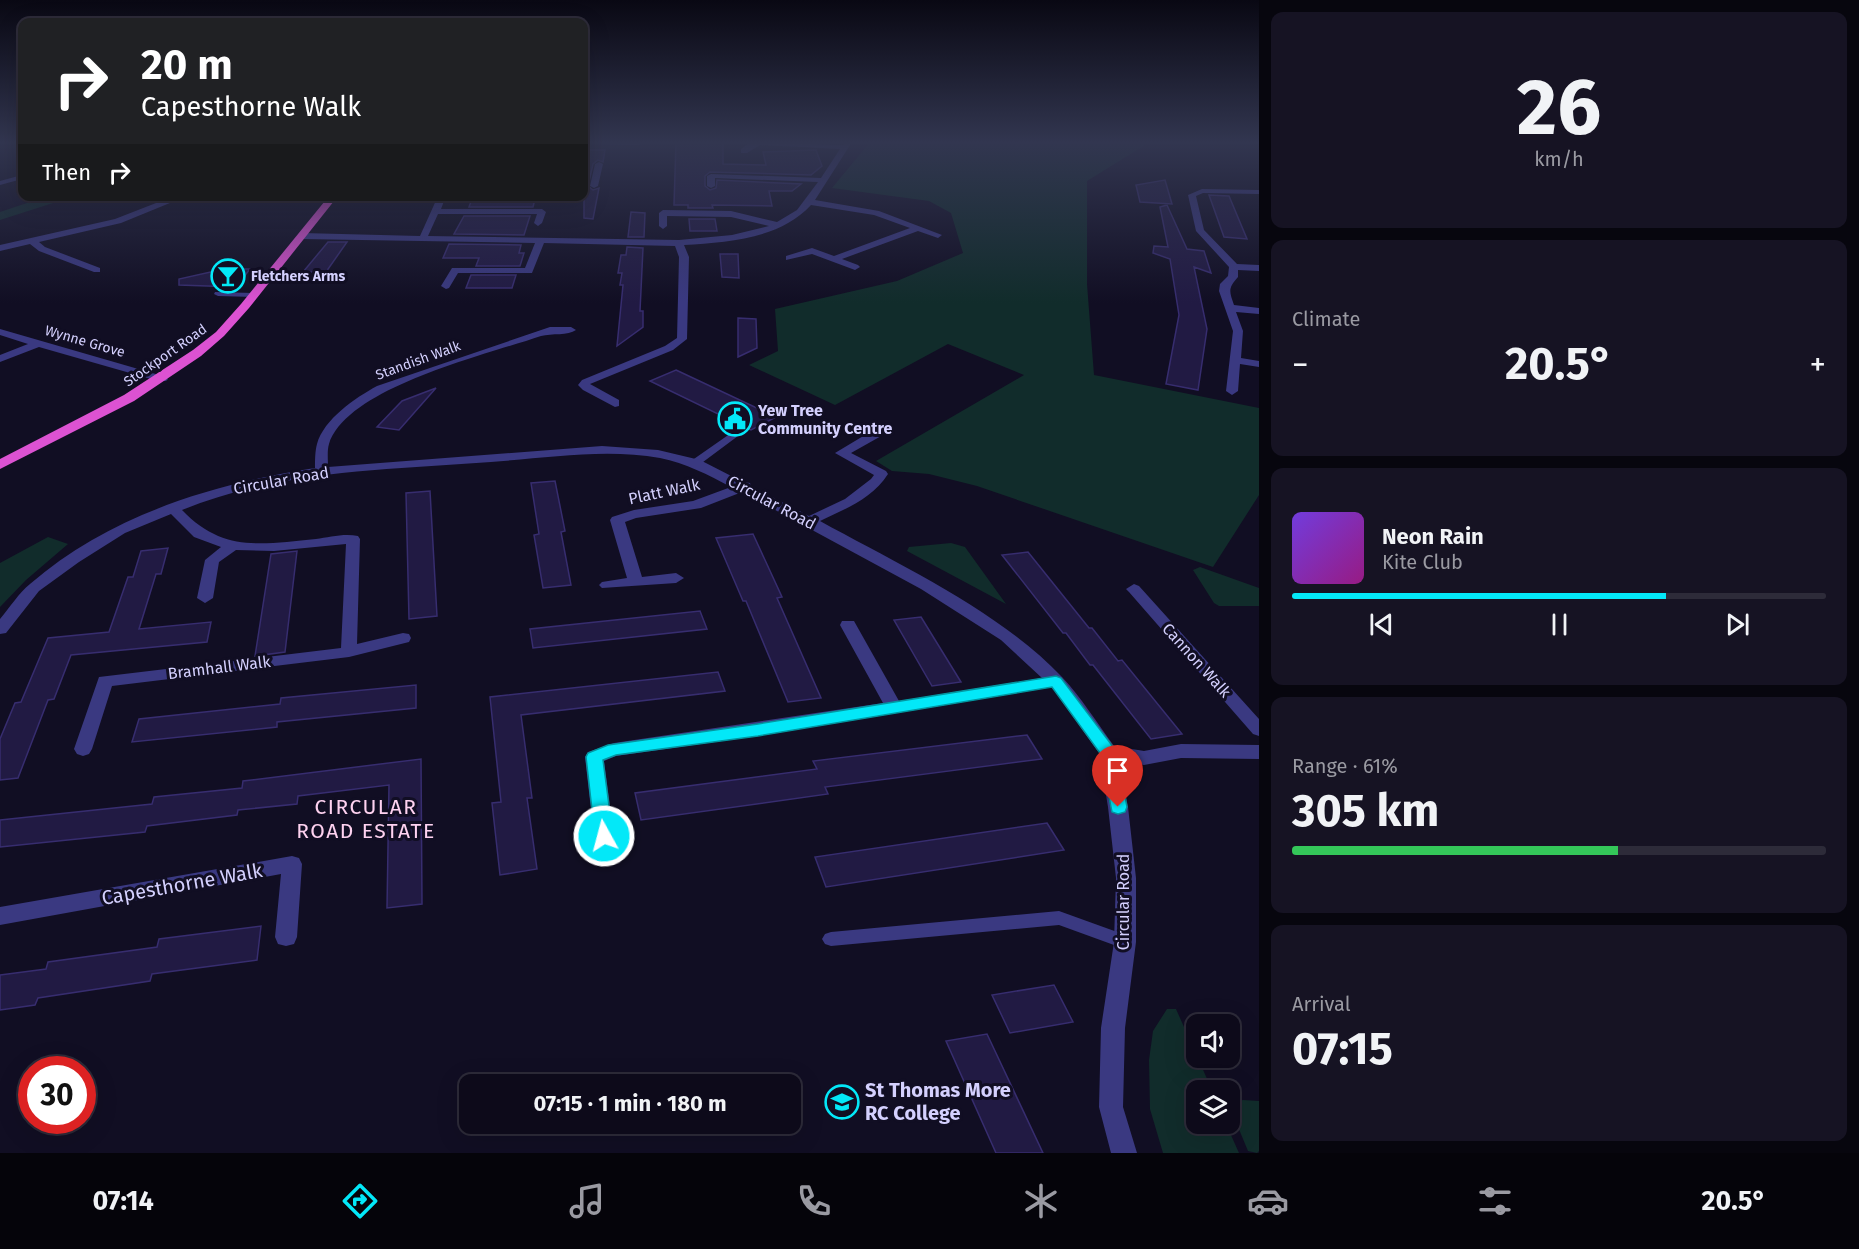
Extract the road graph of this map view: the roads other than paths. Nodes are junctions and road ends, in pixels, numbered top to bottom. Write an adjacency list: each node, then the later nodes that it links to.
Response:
1 (814, 196): 6 (street)
2 (1192, 196): 22 (street)
3 (170, 201): 15 (street)
4 (330, 201): 13 (highway, Stockport Road)
5 (439, 201): 7 (street)
6 (810, 202): 9 (street); 11 (street)
7 (434, 211): 8 (street); 14 (street)
8 (538, 223)
9 (778, 225): 10 (street); 17 (street)
10 (663, 226)
11 (918, 228): 12 (street); 20 (street)
12 (938, 235)
13 (302, 236): 14 (street); 27 (highway, Stockport Road)
14 (423, 238): 16 (street)
15 (32, 241): 18 (street); 24 (street)
16 (540, 241): 17 (street); 25 (street)
17 (679, 243): 38 (street)
18 (0, 248)
19 (789, 258): 20 (street)
20 (834, 259): 21 (street)
21 (855, 267)
22 (1234, 267): 23 (street); 28 (street)
23 (1259, 268)
24 (97, 270)
25 (446, 286)
26 (218, 294): 27 (lane)
27 (254, 295): 36 (highway, Stockport Road)
28 (1230, 308): 29 (street); 34 (street)
29 (1259, 311)
30 (571, 330): 43 (street, Standish Walk)
31 (0, 332): 32 (street, Wynne Grove)
32 (39, 343): 33 (street); 36 (street, Wynne Grove)
33 (0, 359)
34 (1234, 360): 35 (street); 37 (street)
35 (1259, 364)
36 (162, 379): 42 (highway, Stockport Road)
37 (1232, 391)
38 (615, 403)
39 (879, 432): 46 (street)
40 (734, 434): 41 (lane)
41 (695, 463): 43 (street, Circular Road); 44 (street, Circular Road)
42 (0, 465)
43 (321, 471): 45 (street, Circular Road)
44 (745, 486): 46 (street, Circular Road); 49 (street, Platt Walk)
45 (172, 508): 47 (street); 54 (street, Circular Road)
46 (809, 521): 57 (street, Circular Road)
47 (232, 546): 52 (street); 56 (street)
48 (676, 578): 49 (street)
49 (636, 582): 50 (street)
50 (607, 585)
51 (1134, 589): 59 (street, Cannon Walk)
52 (205, 598)
53 (848, 625): 58 (street)
54 (0, 629)
55 (403, 638): 56 (street, Bramhall Walk)
56 (349, 652): 60 (street, Bramhall Walk)
57 (1056, 681): 58 (street); 61 (street, Circular Road)
58 (894, 707): 63 (street)
59 (1259, 730)
60 (83, 749)
61 (1108, 752): 62 (street); 67 (street, Circular Road)
62 (1259, 752)
63 (604, 836)
64 (0, 916): 65 (street, Capesthorne Walk)
65 (286, 938)
66 (831, 939): 67 (lane)
67 (1125, 942): 68 (street, Circular Road)
68 (1124, 1153)

